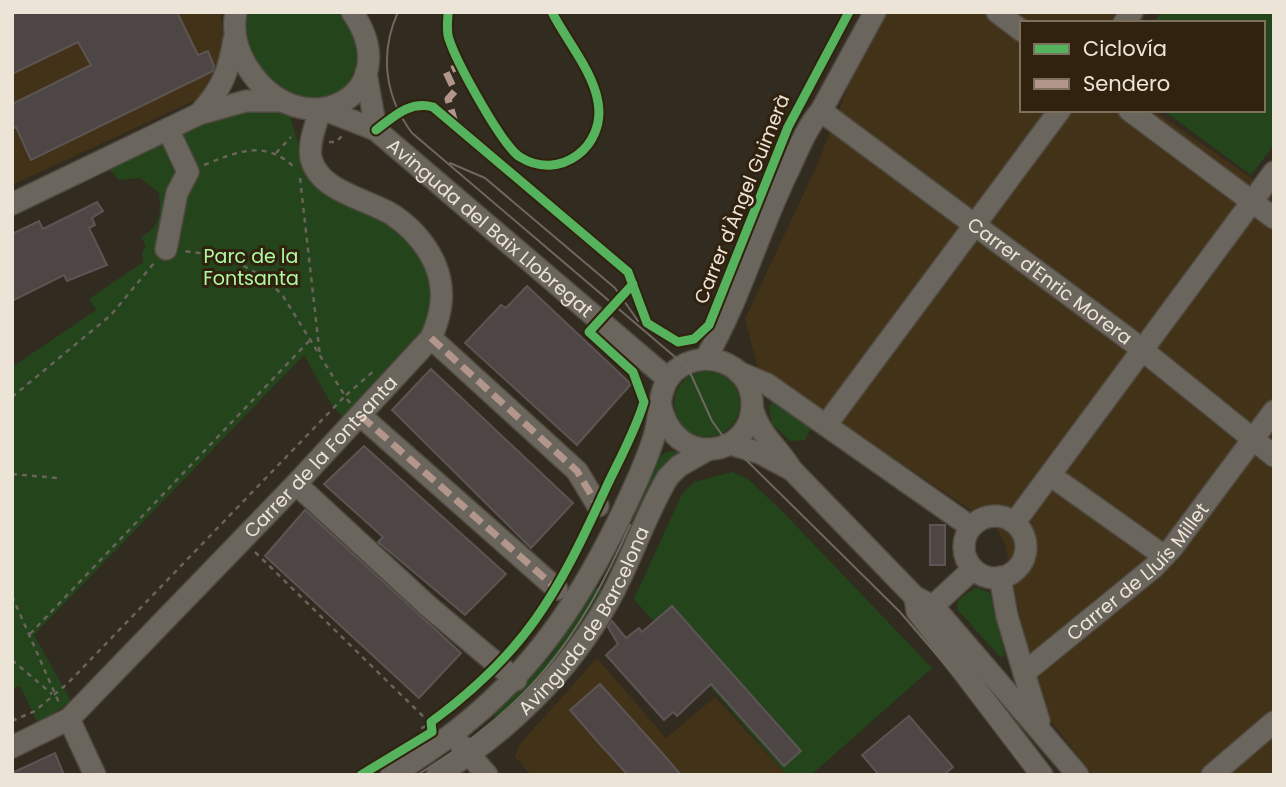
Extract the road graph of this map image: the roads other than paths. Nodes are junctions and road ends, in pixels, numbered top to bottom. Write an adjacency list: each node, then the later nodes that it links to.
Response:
1 (352, 12): 7 (street)
2 (372, 12): 7 (street, Avinguda del Baix Llobregat)
3 (875, 12): 11 (street, Carrer d'Àngel Guimerà)
4 (997, 12): 6 (street)
5 (235, 20): 9 (street); 14 (street)
6 (1020, 29)
7 (368, 46): 8 (street, Avinguda del Baix Llobregat)
8 (366, 72): 10 (street); 16 (street, Avinguda del Baix Llobregat)
9 (289, 105): 10 (street, Avinguda del Baix Llobregat); 14 (street, Avinguda del Baix Llobregat); 17 (street, Carrer de la Fontsanta)
10 (322, 110): 16 (street, Avinguda del Baix Llobregat); 17 (street, Carrer de la Fontsanta)
11 (821, 111): 22 (street, Carrer d'Enric Morera); 26 (street, Carrer d'Àngel Guimerà); 27 (street, Carrer d'Àngel Guimerà)
12 (1059, 112): 22 (street)
13 (1132, 112): 19 (street)
14 (199, 114): 15 (street, Avinguda del Baix Llobregat)
15 (168, 129): 20 (street, Avinguda del Baix Llobregat); 23 (street)
16 (376, 130): 28 (street, Avinguda del Baix Llobregat)
17 (301, 139): 24 (street, Carrer de la Fontsanta)
18 (1274, 172): 19 (street)
19 (1252, 202): 21 (street); 25 (street)
20 (12, 204)
21 (1274, 218)
22 (975, 225): 25 (street, Carrer d'Enric Morera); 34 (street)
23 (166, 249)
24 (431, 338): 33 (street, Carrer de la Fontsanta); 43 (street)
25 (1143, 349): 35 (street, Carrer d'Enric Morera); 41 (street)
26 (706, 358): 27 (street); 28 (street)
27 (734, 369): 29 (street); 31 (street)
28 (668, 379): 30 (street)
29 (774, 392): 31 (street); 34 (street)
30 (660, 402): 37 (street); 40 (street)
31 (752, 402): 36 (street); 39 (street)
32 (1274, 411): 35 (street, Carrer de Lluís Millet)
33 (361, 416): 42 (street, Carrer de la Fontsanta); 49 (street)
34 (826, 425): 45 (street)
35 (1253, 439): 38 (street, Carrer d'Enric Morera); 46 (street, Carrer de Lluís Millet)
36 (730, 444): 37 (street); 39 (street)
37 (699, 448): 40 (street); 58 (street, Avinguda de Barcelona)
38 (1274, 456)
39 (792, 470): 50 (street)
40 (640, 473): 52 (street, Avinguda de Barcelona)
41 (1050, 475): 44 (street); 46 (street)
42 (296, 484): 52 (street); 53 (street, Carrer de la Fontsanta)
43 (597, 506)
44 (1014, 522): 45 (street); 48 (street)
45 (971, 527): 47 (street)
46 (1164, 556): 51 (street, Carrer de Lluís Millet)
47 (973, 569): 48 (street); 50 (street)
48 (1000, 578): 51 (street)
49 (557, 589)
50 (924, 602): 55 (street); 63 (street)
51 (1024, 673): 55 (street)
52 (516, 680): 56 (street, Avinguda de Barcelona)
53 (69, 719): 57 (street, Carrer de la Fontsanta); 59 (street)
54 (1274, 722): 65 (street)
55 (1041, 730): 64 (street)
56 (453, 734): 58 (street); 60 (street, Avinguda de Barcelona)
57 (12, 747)
58 (469, 756): 61 (street, Avinguda de Barcelona); 62 (street)
59 (95, 775)
60 (391, 775)
61 (437, 775)
62 (486, 775)
63 (1042, 775)
64 (1078, 775)
65 (1212, 775)

